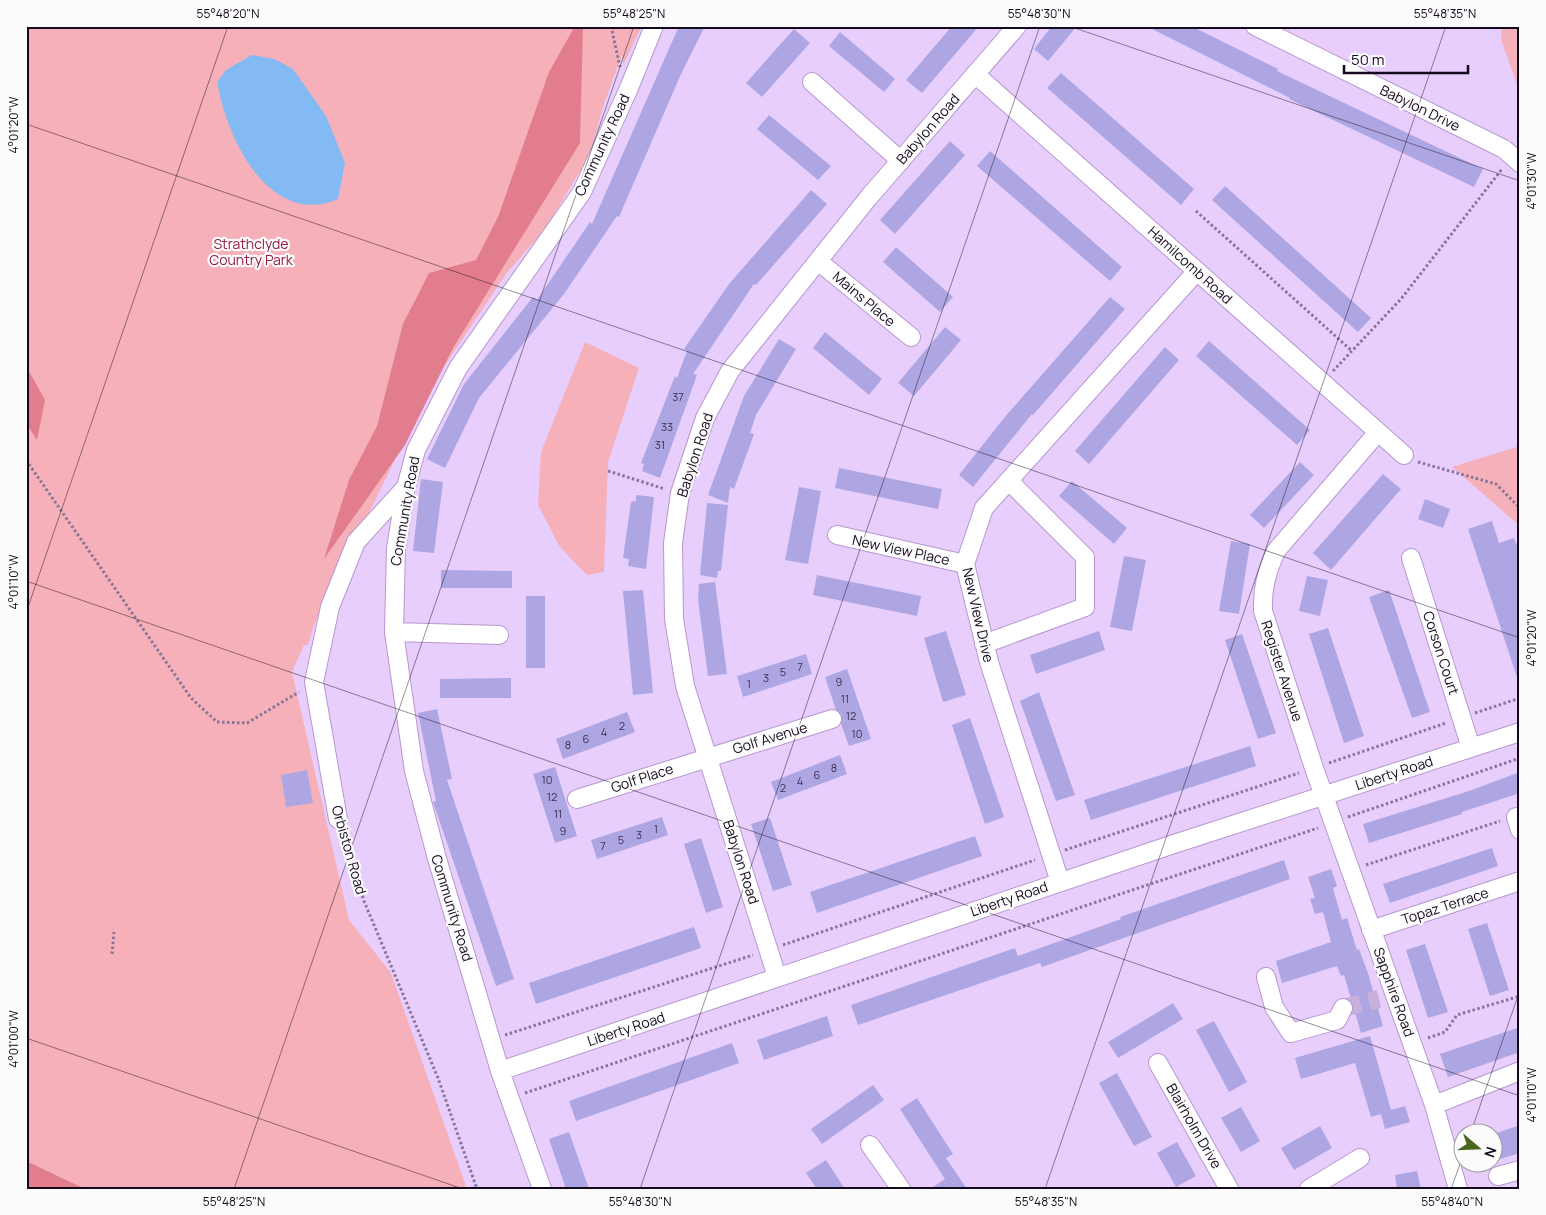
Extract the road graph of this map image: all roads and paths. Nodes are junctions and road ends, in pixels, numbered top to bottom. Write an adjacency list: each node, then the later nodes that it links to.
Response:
1 (611, 26): 7 (path)
2 (654, 26): 7 (street, Community Road)
3 (1017, 26): 5 (street, Babylon Road)
4 (1255, 26): 8 (street, Babylon Drive)
5 (975, 74): 9 (street, Babylon Road); 13 (street, Hamilcomb Road)
6 (812, 82): 9 (street)
7 (627, 93): 22 (street, Community Road)
8 (1504, 149): 10 (street, Babylon Drive); 15 (path)
9 (900, 161): 12 (street, Babylon Road)
10 (1520, 163)
11 (1196, 211): 15 (path)
12 (818, 260): 14 (street, Mains Place); 37 (street, Babylon Road)
13 (1196, 271): 16 (street, Hamilcomb Road); 21 (street, New View Drive)
14 (911, 337)
15 (1351, 350): 16 (path)
16 (1322, 383): 17 (street, Hamilcomb Road)
17 (1378, 432): 18 (street, Hamilcomb Road); 39 (street, Register Avenue)
18 (1404, 455): 24 (path)
19 (26, 460): 31 (path)
20 (608, 471): 23 (path)
21 (1009, 481): 27 (street, New View Drive); 30 (street)
22 (406, 487): 28 (street, Community Road); 31 (street, Orbiston Road)
23 (672, 491)
24 (1520, 508)
25 (837, 536): 27 (street, New View Place)
26 (1411, 558): 33 (street, Corson Court)
27 (965, 564): 30 (street, New View Drive)
28 (394, 632): 29 (street); 57 (street, Community Road)
29 (498, 635)
30 (984, 644): 45 (street, New View Drive)
31 (314, 682): 42 (street, Orbiston Road)
32 (1520, 698): 33 (path)
33 (1462, 717): 36 (street, Corson Court); 39 (path)
34 (832, 719): 37 (street, Golf Avenue)
35 (1520, 732): 36 (street, Liberty Road)
36 (1471, 748): 40 (street, Liberty Road)
37 (707, 757): 41 (street, Golf Place); 51 (street, Babylon Road)
38 (1520, 758): 43 (path)
39 (1314, 768): 40 (street, Register Avenue); 45 (path)
40 (1326, 796): 43 (street, Sapphire Road); 47 (street, Liberty Road)
41 (577, 799)
42 (338, 819): 68 (path, Orbiston Road)
43 (1335, 822): 46 (street, Sapphire Road); 62 (path)
44 (1518, 823): 46 (path)
45 (1051, 854): 47 (street, New View Drive); 51 (path)
46 (1351, 870): 49 (street, Sapphire Road)
47 (1060, 882): 53 (street, Liberty Road)
48 (1520, 882): 49 (street, Topaz Terrace)
49 (1371, 930): 58 (street, Sapphire Road)
50 (114, 932): 52 (path)
51 (769, 950): 53 (street, Babylon Road); 57 (path)
52 (112, 954)
53 (778, 977): 60 (street, Liberty Road)
54 (1266, 977): 56 (street)
55 (1520, 996): 58 (path)
56 (1343, 1008)
57 (491, 1040): 60 (street, Community Road)
58 (1412, 1043): 63 (street, Sapphire Road)
59 (1158, 1063): 71 (street, Blairholm Drive)
60 (500, 1071): 62 (street, Community Road)
61 (1520, 1071): 63 (street)
62 (510, 1098): 69 (street, Community Road)
63 (1434, 1105): 73 (street, Sapphire Road)
64 (870, 1145): 70 (street)
65 (1360, 1158): 72 (street)
66 (1520, 1170): 67 (street)
67 (1498, 1176)
68 (477, 1189)
69 (542, 1189)
70 (901, 1189)
71 (1229, 1189)
72 (1309, 1189)
73 (1458, 1189)

